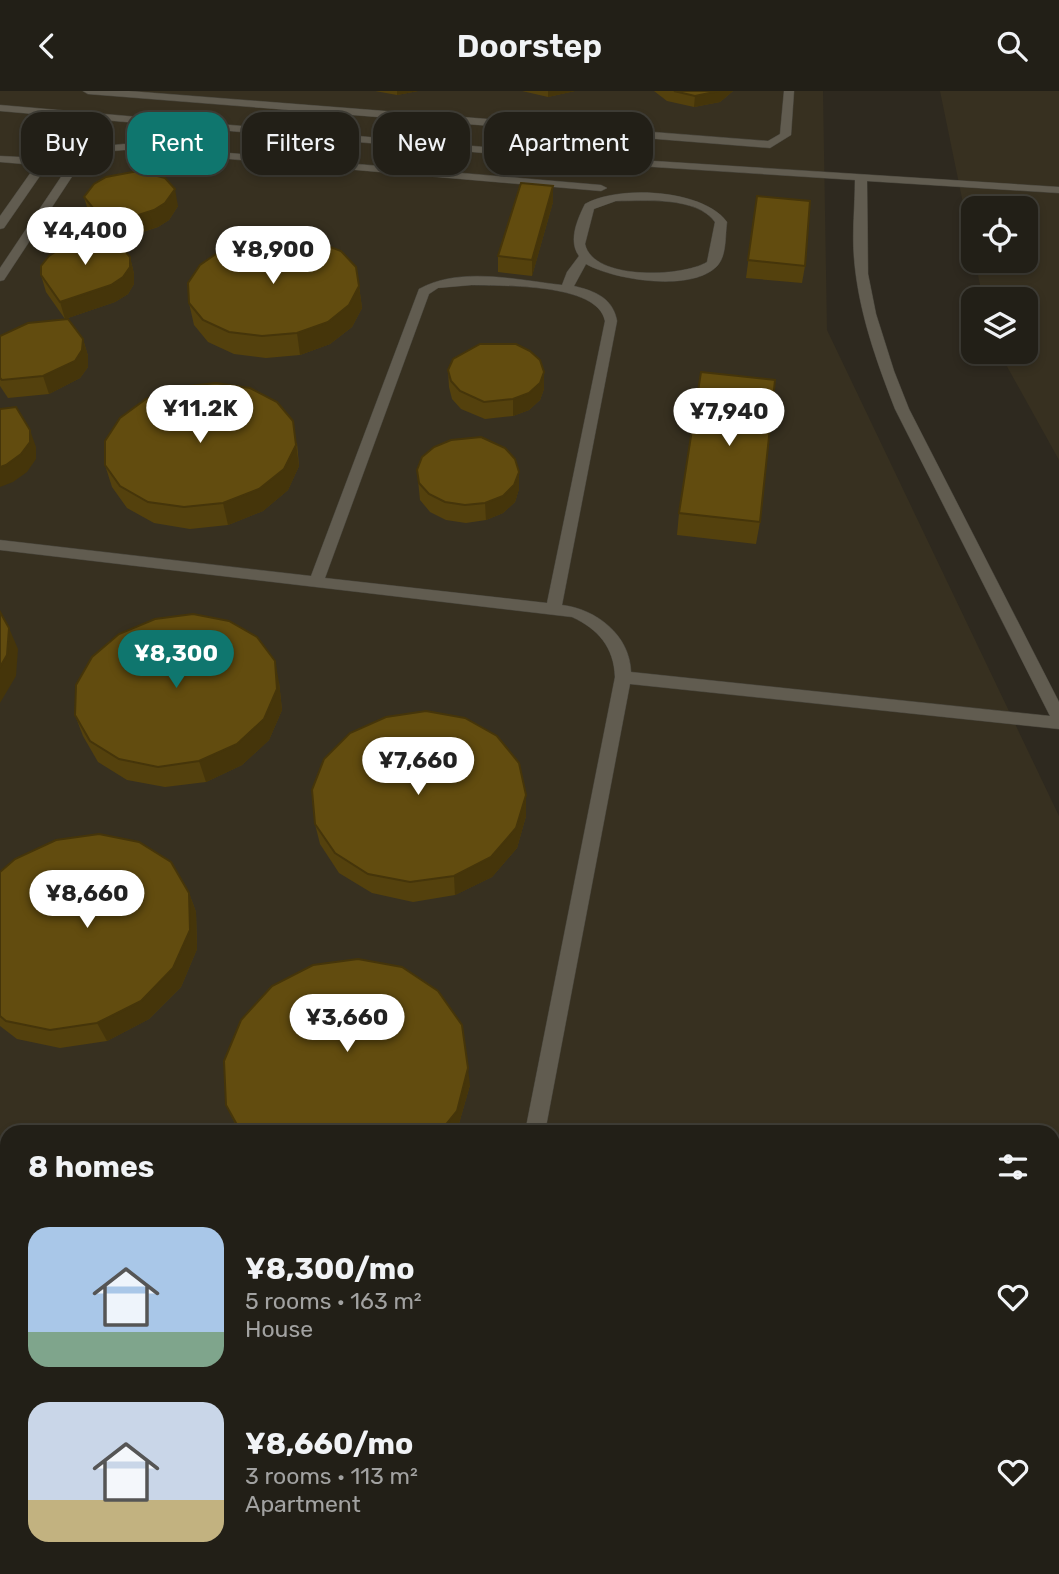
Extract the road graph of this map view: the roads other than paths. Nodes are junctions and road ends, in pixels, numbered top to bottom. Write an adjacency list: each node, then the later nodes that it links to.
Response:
1 (88, 91): 2 (lane)
2 (789, 91)
3 (0, 108): 4 (lane)
4 (51, 112)
5 (113, 118): 8 (lane)
6 (0, 159): 7 (lane)
7 (21, 160)
8 (484, 160)
9 (484, 167): 18 (lane)
10 (34, 175): 16 (lane)
11 (604, 175): 15 (lane)
12 (653, 175): 13 (lane)
13 (861, 179): 14 (lane); 24 (lane)
14 (1059, 190)
15 (596, 201): 17 (lane); 17 (lane)
16 (0, 225)
17 (585, 257): 19 (lane)
18 (0, 277)
19 (567, 289): 21 (lane); 22 (lane)
20 (0, 545): 21 (lane)
21 (316, 582): 22 (lane)
22 (553, 610): 23 (lane)
23 (623, 677): 24 (lane); 25 (lane)
24 (1059, 720)
25 (536, 1125)

